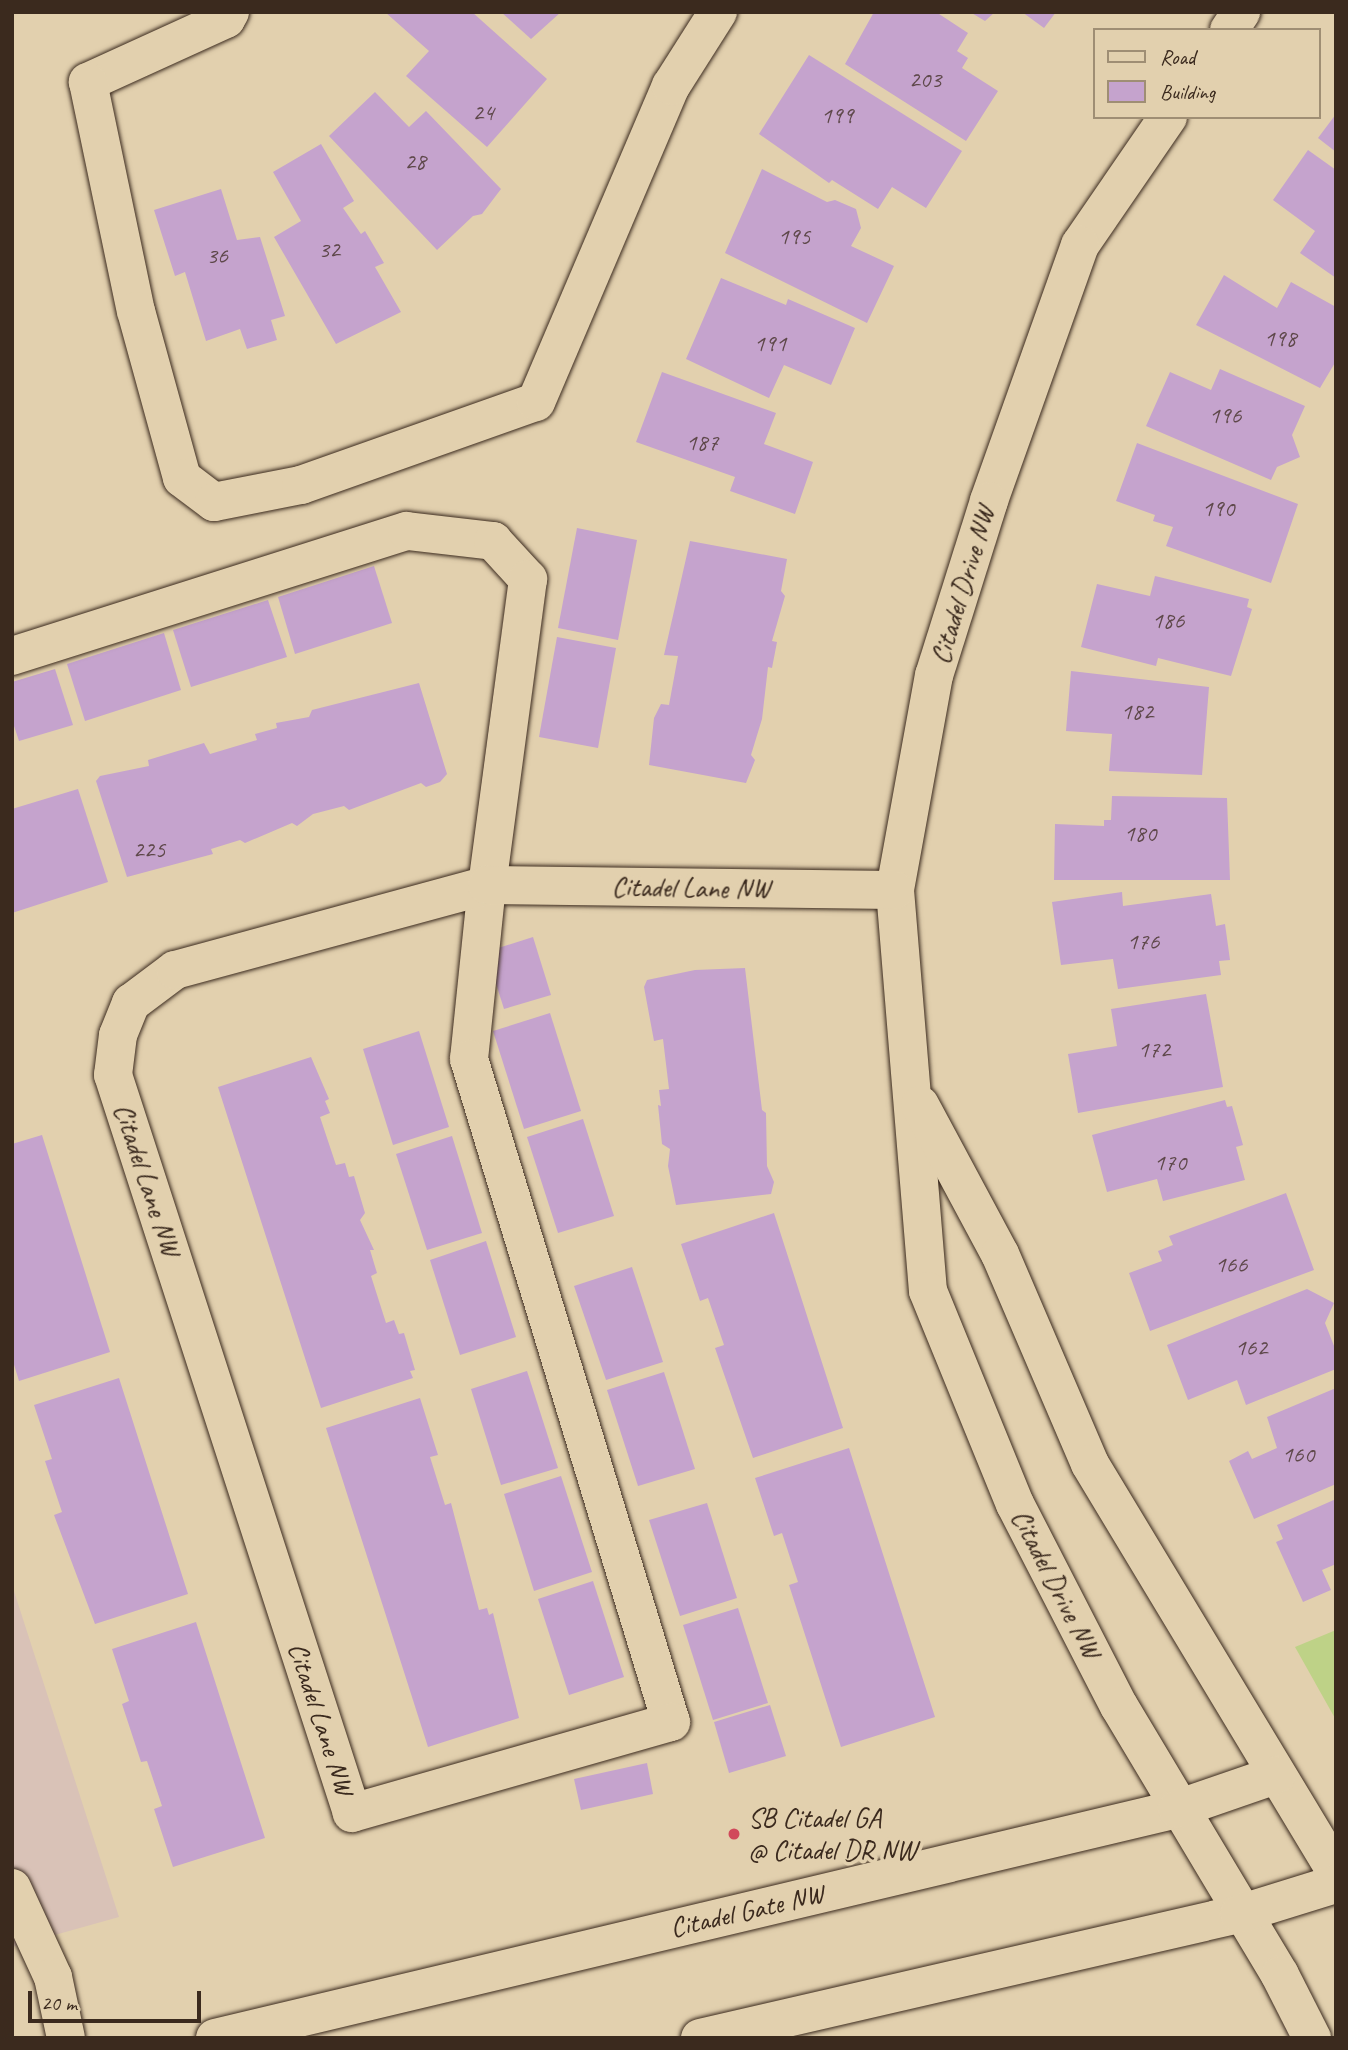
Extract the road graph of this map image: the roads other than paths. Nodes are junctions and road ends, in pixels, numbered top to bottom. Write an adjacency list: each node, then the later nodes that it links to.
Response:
1 (230, 12): 2 (street)
2 (718, 12)
3 (1241, 12): 4 (street)
4 (1230, 28)
5 (1167, 119): 8 (street, Citadel Drive NW)
6 (12, 656): 7 (street)
7 (486, 885): 7 (street, Citadel Lane NW); 8 (street, Citadel Lane NW)
8 (895, 890): 9 (street, Citadel Drive NW)
9 (912, 1090): 10 (street, Citadel Drive NW); 11 (street, Citadel Drive NW)
10 (1276, 1775): 11 (street, Citadel Gate NW); 12 (street, Citadel Drive NW)
11 (1177, 1809): 15 (street, Citadel Drive NW); 17 (street, Citadel Gate NW)
12 (1336, 1872)
13 (1336, 1884): 15 (street)
14 (12, 1888): 16 (street)
15 (1239, 1914): 18 (street); 19 (street, Citadel Drive NW)
16 (66, 2038)
17 (215, 2038)
18 (700, 2038)
19 (1312, 2038)

